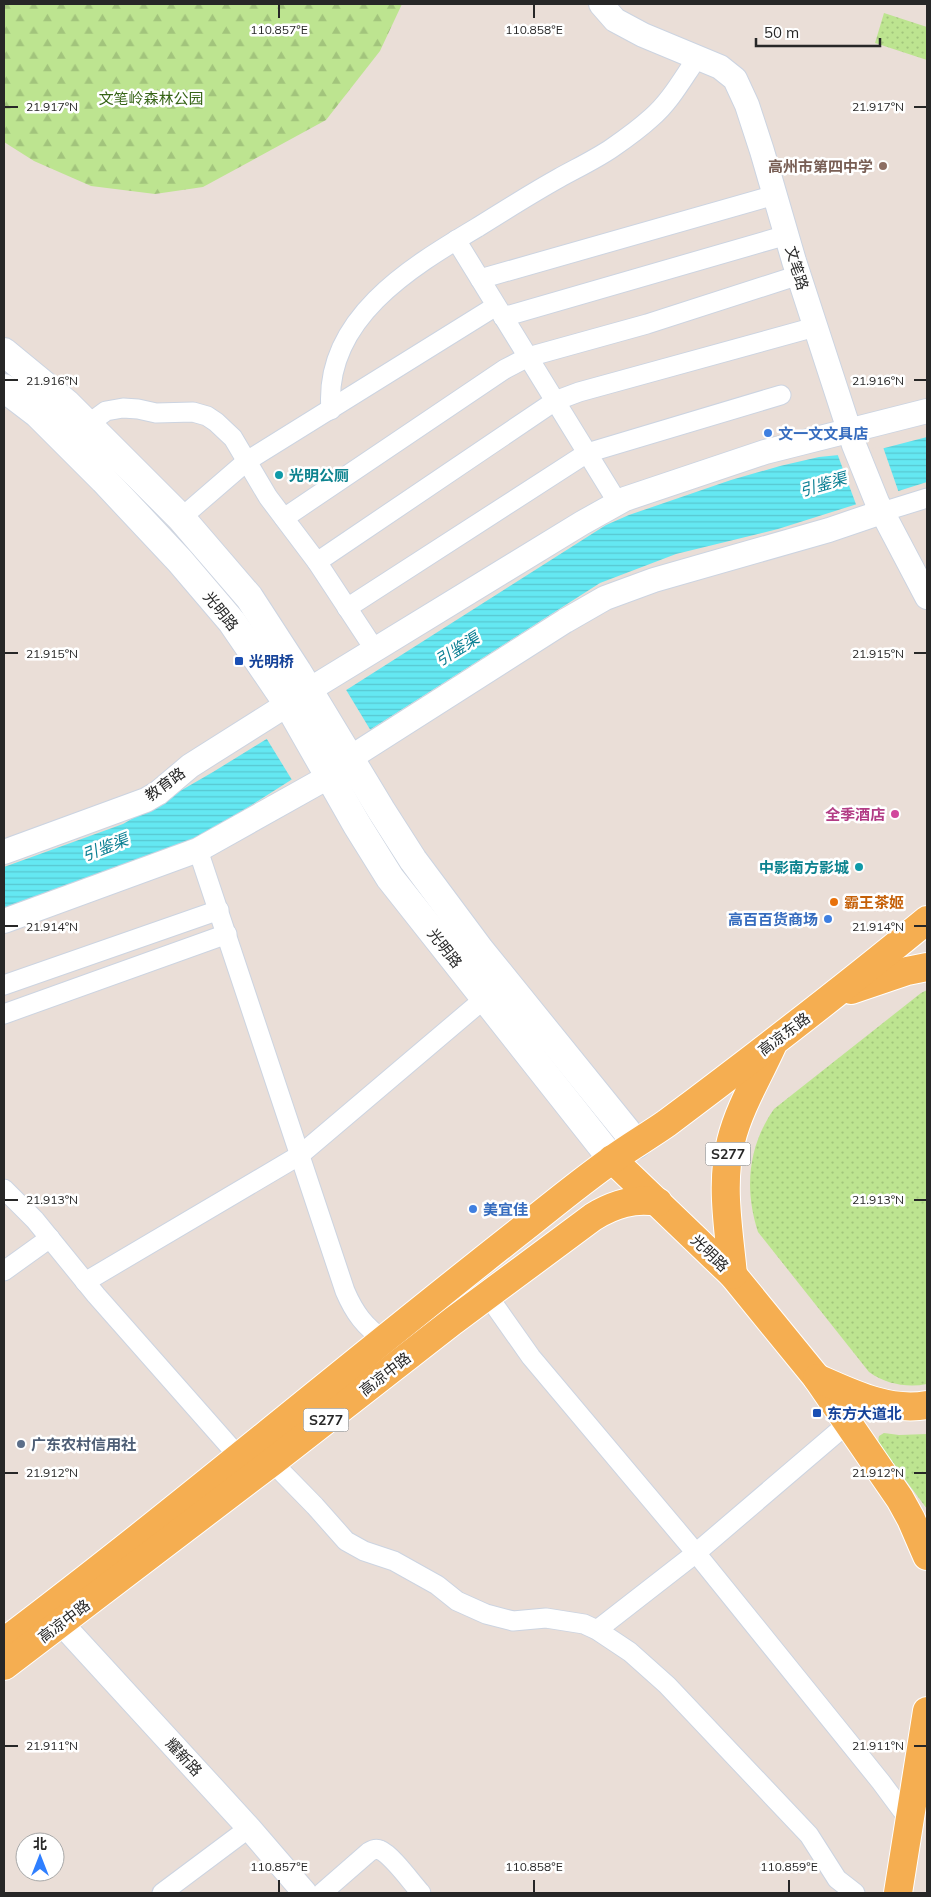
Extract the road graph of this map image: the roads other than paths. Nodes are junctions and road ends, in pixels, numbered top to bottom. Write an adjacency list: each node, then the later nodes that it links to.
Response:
1 (601, 4): 2 (street, 文笔路)
2 (697, 58): 3 (street, 文笔路); 5 (street)
3 (775, 195): 4 (street, 文笔路); 7 (street)
4 (786, 235): 6 (street, 文笔路); 8 (street)
5 (456, 240): 7 (street); 15 (street)
6 (799, 275): 9 (street, 文笔路); 11 (street)
7 (480, 279): 8 (street)
8 (499, 311): 11 (street); 15 (street)
9 (815, 327): 14 (street); 18 (street, 文笔路)
10 (4, 352): 17 (main road, 光明路)
11 (528, 357): 14 (street); 25 (street)
12 (4, 388): 30 (main road, 光明路)
13 (781, 395): 19 (street)
14 (555, 401): 19 (street); 26 (street)
15 (331, 410): 20 (street)
16 (927, 411): 18 (street, 教育路)
17 (87, 425): 20 (street); 24 (main road, 光明路)
18 (852, 438): 22 (street, 教育路); 23 (street, 文笔路)
19 (587, 453): 22 (street); 28 (street)
20 (247, 461): 24 (street); 25 (street)
21 (927, 498): 23 (street)
22 (618, 503): 29 (street, 教育路)
23 (879, 507): 27 (street, 文笔路); 31 (street)
24 (181, 518): 30 (main road, 光明路)
25 (284, 518): 26 (street)
26 (317, 562): 28 (street)
27 (927, 598)
28 (347, 608): 29 (street)
29 (375, 650): 30 (street, 教育路)
30 (301, 702): 31 (main road, 光明路); 33 (street, 教育路)
31 (336, 761): 32 (street); 41 (main road, 光明路); 44 (main road, 光明路)
32 (198, 850): 34 (street); 36 (street)
33 (4, 852)
34 (219, 910): 37 (street); 39 (street)
35 (927, 920): 40 (main road, 高凉东路 / S277)
36 (4, 921)
37 (227, 934): 42 (street); 47 (street)
38 (927, 967): 40 (main road, S277)
39 (4, 985)
40 (835, 995): 43 (main road, 高凉东路 / S277)
41 (484, 998): 45 (main road, 光明路); 47 (street)
42 (4, 1014)
43 (774, 1042): 46 (main road, 高凉东路 / S277); 53 (main road, S277)
44 (556, 1043): 45 (main road); 46 (main road, 光明路)
45 (532, 1060): 48 (main road, 光明路)
46 (637, 1144): 48 (main road, 高凉中路 / S277)
47 (300, 1155): 54 (street); 58 (street)
48 (612, 1159): 50 (main road, 光明路); 56 (main road, 高凉中路 / S277)
49 (4, 1189): 51 (street)
50 (658, 1202): 53 (main road, 光明路); 55 (main road, 高凉中路 / S277)
51 (50, 1238): 52 (street); 54 (street)
52 (4, 1271)
53 (733, 1275): 59 (main road, 光明路)
54 (85, 1282): 62 (street)
55 (488, 1296): 57 (main road, 高凉中路 / S277); 64 (street)
56 (435, 1300): 57 (main road); 58 (main road, 高凉中路 / S277)
57 (453, 1321): 63 (main road, 高凉中路 / S277)
58 (385, 1340): 62 (main road, 高凉中路 / S277)
59 (817, 1378): 60 (main road); 61 (main road, 光明路)
60 (927, 1406)
61 (847, 1424): 64 (street); 65 (main road, 光明路)
62 (239, 1457): 68 (main road, 高凉中路 / S277)
63 (272, 1462): 66 (main road, 高凉中路 / S277); 67 (street)
64 (696, 1553): 67 (street); 71 (street)
65 (927, 1556)
66 (61, 1624): 69 (main road, 高凉中路 / S277); 72 (street, 耀新路)
67 (597, 1630): 77 (street)
68 (4, 1642)
69 (4, 1666)
70 (927, 1711): 71 (main road)
71 (910, 1822): 78 (main road)
72 (249, 1828): 73 (street); 74 (street, 耀新路)
73 (162, 1893)
74 (305, 1893)
75 (322, 1893): 76 (street)
76 (421, 1893)
77 (856, 1893)
78 (898, 1893)

